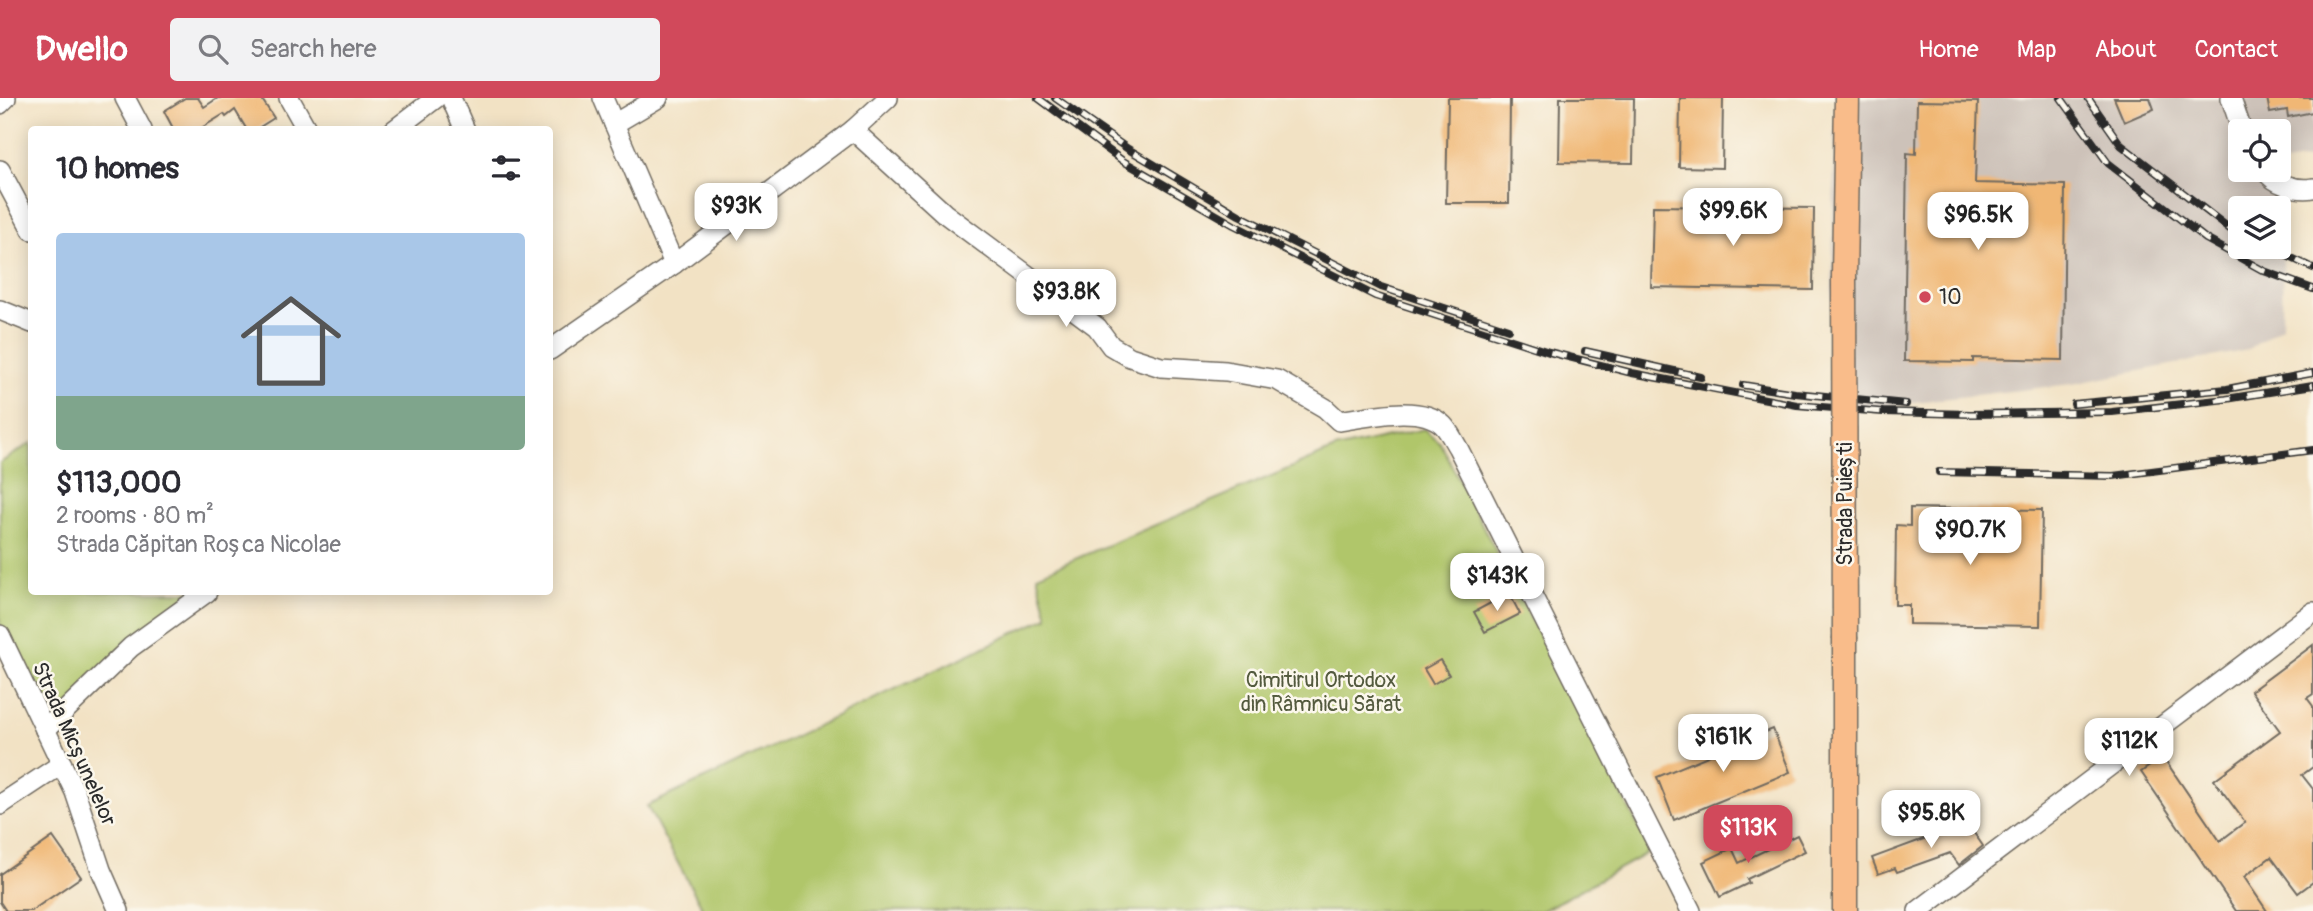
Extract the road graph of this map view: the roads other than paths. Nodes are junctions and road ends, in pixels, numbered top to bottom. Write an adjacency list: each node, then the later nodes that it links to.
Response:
1 (6, 98): 11 (street)
2 (125, 98): 14 (street)
3 (289, 98): 15 (street)
4 (436, 98): 16 (street)
5 (451, 98): 17 (street)
6 (603, 98): 13 (street)
7 (658, 98): 13 (street)
8 (888, 98): 18 (street)
9 (1847, 98): 35 (main road, Strada Puiești, bridge)
10 (2231, 98): 12 (street)
11 (0, 104)
12 (2238, 119)
13 (614, 124): 23 (street)
14 (140, 126)
15 (305, 126)
16 (399, 126)
17 (462, 126)
18 (853, 130): 23 (street); 34 (street)
19 (0, 170): 22 (street)
20 (2280, 182): 21 (street)
21 (2313, 188)
22 (28, 222)
23 (674, 264): 26 (street)
24 (0, 310): 25 (street)
25 (28, 321)
26 (553, 341)
27 (203, 595): 30 (street)
28 (2313, 612): 36 (street)
29 (0, 635): 30 (street, Strada Micșunelelor)
30 (45, 730): 31 (street, Strada Micșunelelor)
31 (62, 764): 32 (street); 33 (street, Strada Micșunelelor)
32 (0, 805)
33 (119, 911)
34 (1691, 911)
35 (1845, 911)
36 (1918, 911)

